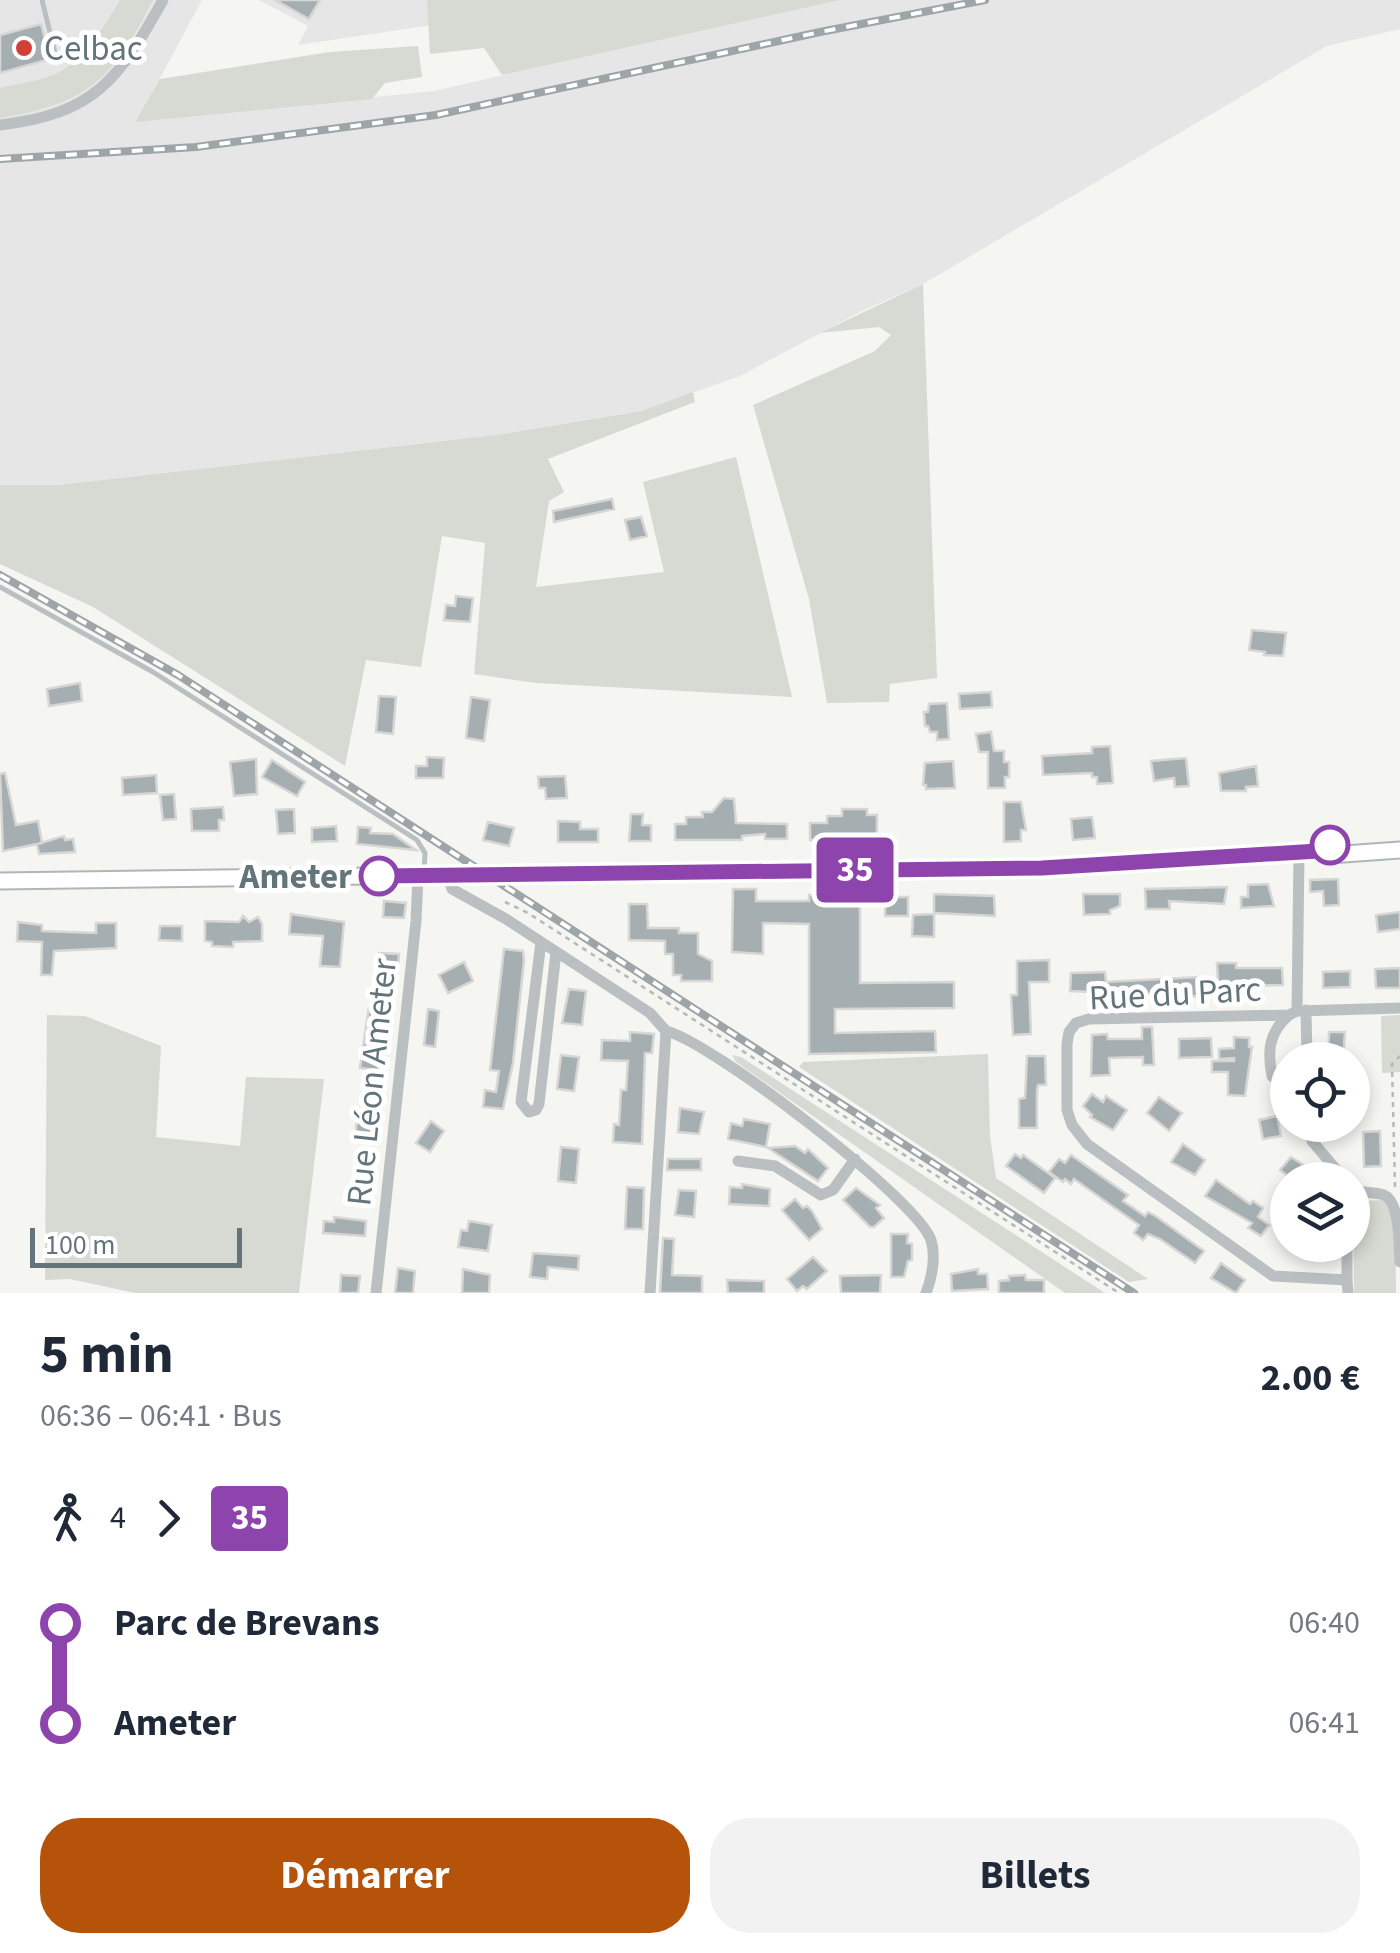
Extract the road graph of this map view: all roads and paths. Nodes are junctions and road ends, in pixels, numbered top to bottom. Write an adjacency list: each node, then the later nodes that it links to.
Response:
1 (42, 0): 3 (lane)
2 (163, 0): 4 (street)
3 (56, 57)
4 (0, 125)
5 (0, 586): 11 (lane)
6 (1400, 840): 8 (main road)
7 (1400, 850): 8 (main road)
8 (1318, 851): 9 (main road)
9 (1299, 852): 10 (main road); 17 (street, Rue du Parc)
10 (447, 874): 11 (main road); 13 (street)
11 (421, 876): 12 (main road); 30 (street, Rue Léon Ameter)
12 (0, 880)
13 (484, 906): 14 (street); 33 (path)
14 (541, 942): 15 (street); 15 (street)
15 (556, 952): 18 (street)
16 (1400, 1008): 17 (street, Rue du Parc)
17 (1297, 1012): 19 (street, Rue du Parc); 20 (street, Rue du Parc); 29 (street, Rue du Parc)
18 (666, 1031): 23 (street); 31 (street)
19 (1270, 1042)
20 (1303, 1042)
21 (1400, 1056): 27 (path)
22 (1312, 1142): 25 (street)
23 (855, 1159): 24 (street); 32 (street)
24 (738, 1161)
25 (1329, 1162)
26 (1370, 1193): 27 (street)
27 (1390, 1198): 28 (street)
28 (1400, 1262)
29 (1348, 1286)
30 (376, 1293)
31 (650, 1293)
32 (926, 1293)
33 (1120, 1293)

